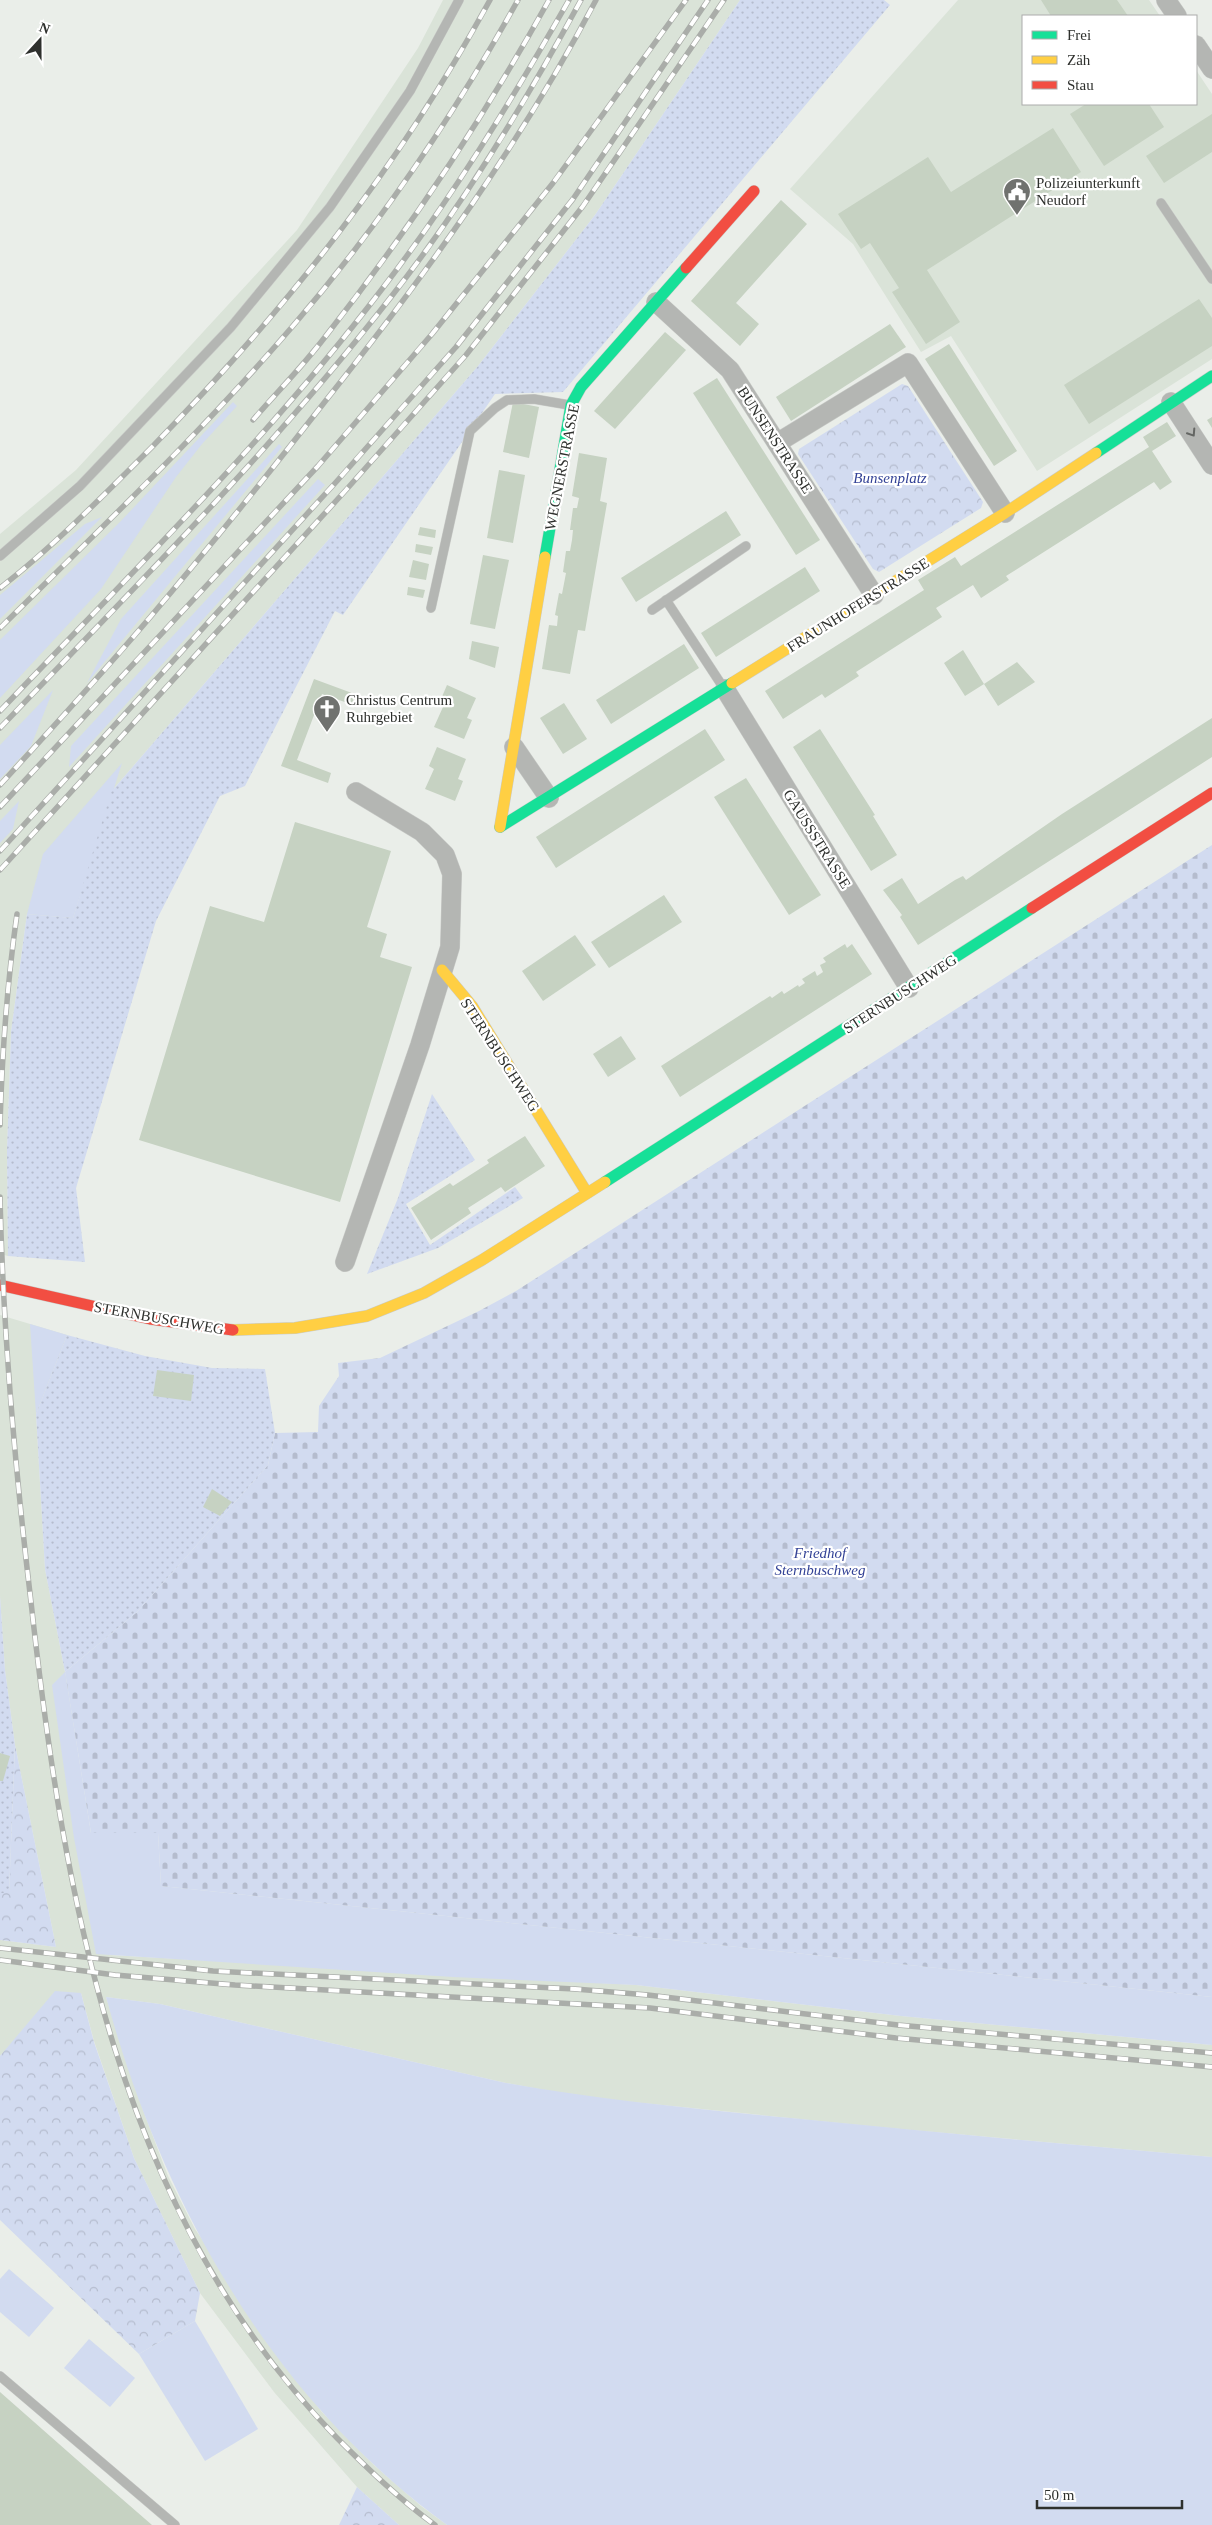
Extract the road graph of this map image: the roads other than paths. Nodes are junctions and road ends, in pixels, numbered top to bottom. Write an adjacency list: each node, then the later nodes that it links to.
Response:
1 (458, 0): 17 (lane)
2 (1166, 0): 3 (street)
3 (1176, 15)
4 (1197, 46): 5 (street)
5 (1212, 69)
6 (754, 191): 9 (street, WEGNERSTRASSE)
7 (1161, 204): 8 (lane)
8 (1212, 279)
9 (656, 302): 12 (street, WEGNERSTRASSE); 13 (street, BUNSENSTRASSE)
10 (1212, 376): 11 (street, FRAUNHOFERSTRASSE)
11 (1171, 402): 14 (street, one-way to 14); 15 (street, FRAUNHOFERSTRASSE)
12 (571, 405): 20 (lane); 23 (street, WEGNERSTRASSE)
13 (777, 444): 15 (street); 18 (street, BUNSENSTRASSE)
14 (1212, 465)
15 (1005, 513): 18 (street, FRAUNHOFERSTRASSE)
16 (746, 546): 19 (lane)
17 (0, 556)
18 (874, 594): 22 (street, FRAUNHOFERSTRASSE)
19 (666, 600): 21 (lane); 22 (lane)
20 (431, 608)
21 (652, 610)
22 (725, 689): 26 (street, FRAUNHOFERSTRASSE); 29 (street, GAUSSSTRASSE)
23 (514, 747): 26 (street); 27 (street, WEGNERSTRASSE)
24 (356, 792): 28 (street)
25 (1212, 793): 29 (street, STERNBUSCHWEG)
26 (550, 798): 27 (street, FRAUNHOFERSTRASSE)
27 (500, 827)
28 (442, 970): 30 (street, STERNBUSCHWEG); 31 (street)
29 (909, 988): 30 (street, STERNBUSCHWEG)
30 (587, 1193): 32 (street, STERNBUSCHWEG)
31 (345, 1262)
32 (0, 1285)
33 (0, 2376): 34 (lane)
34 (175, 2525)

